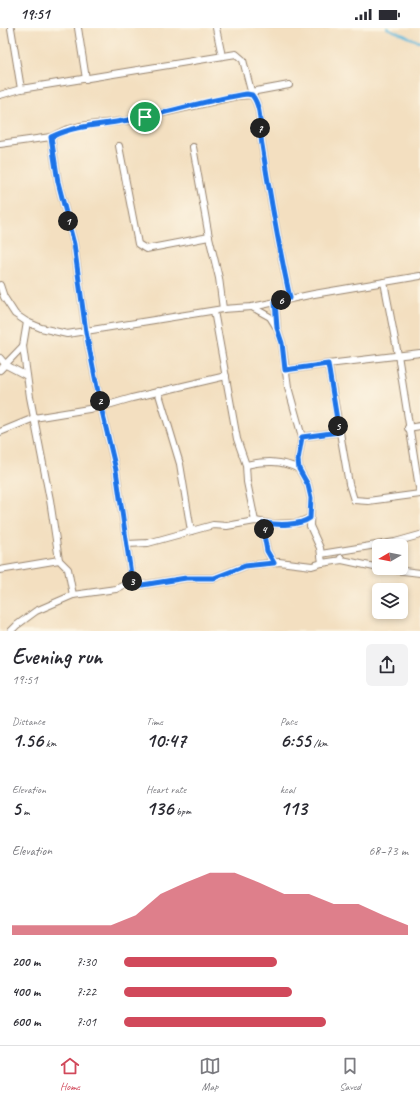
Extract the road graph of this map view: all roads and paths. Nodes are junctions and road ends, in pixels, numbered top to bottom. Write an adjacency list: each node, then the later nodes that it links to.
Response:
1 (11, 28): 7 (street)
2 (78, 28): 5 (street)
3 (216, 28): 4 (street)
4 (222, 56): 5 (street); 8 (street)
5 (86, 79): 7 (street)
6 (289, 85): 8 (street)
7 (21, 90): 9 (street)
8 (252, 93): 10 (street); 18 (street)
9 (0, 95)
10 (51, 137): 11 (street); 25 (street)
11 (0, 144)
12 (119, 146): 14 (street)
13 (193, 147): 14 (street)
14 (209, 237): 21 (street)
15 (420, 276): 16 (street)
16 (384, 282): 18 (street); 28 (street)
17 (0, 285): 23 (street)
18 (290, 298): 19 (street)
19 (275, 301): 20 (street); 24 (street)
20 (252, 307): 21 (street); 24 (street)
21 (222, 309): 22 (street)
22 (214, 311): 25 (street); 35 (street)
23 (27, 322): 25 (street); 26 (street)
24 (277, 328): 33 (street)
25 (86, 332): 37 (street)
26 (23, 346): 31 (street); 34 (street)
27 (420, 353): 28 (street)
28 (398, 355): 30 (street); 40 (street)
29 (0, 358): 31 (street)
30 (328, 364): 33 (street); 42 (street)
31 (6, 365): 32 (street); 34 (street)
32 (0, 370)
33 (285, 370): 43 (street)
34 (27, 376): 38 (street)
35 (226, 376): 36 (street); 44 (street)
36 (158, 391): 37 (street); 50 (street)
37 (101, 407): 38 (street); 52 (street)
38 (34, 418): 41 (street); 55 (street)
39 (420, 426): 40 (street)
40 (408, 428): 46 (street)
41 (0, 432)
42 (339, 432): 43 (street); 46 (street)
43 (302, 437): 45 (street)
44 (246, 464): 45 (street); 48 (street)
45 (299, 469): 47 (street)
46 (420, 494)
47 (310, 518): 49 (street); 54 (street)
48 (255, 521): 49 (street); 50 (street)
49 (264, 523): 57 (street)
50 (191, 531): 52 (street)
51 (420, 535): 53 (street)
52 (127, 544): 63 (street)
53 (336, 552): 54 (street); 56 (street)
54 (321, 554): 58 (street)
55 (59, 560): 60 (street); 64 (street)
56 (342, 560): 58 (street); 59 (street)
57 (274, 563): 58 (street); 63 (street)
58 (322, 563)
59 (372, 566)
60 (0, 570)
61 (408, 572): 62 (street)
62 (420, 573)
63 (132, 581): 64 (street)
64 (73, 595): 65 (street)
65 (11, 631)

